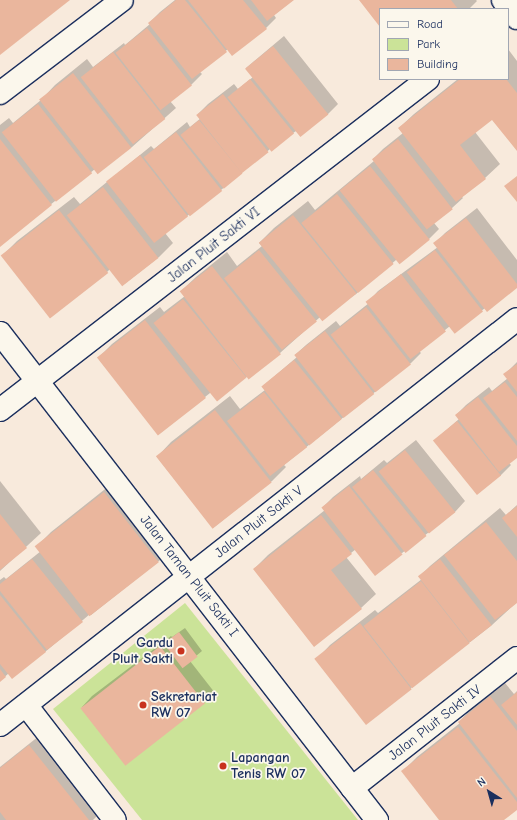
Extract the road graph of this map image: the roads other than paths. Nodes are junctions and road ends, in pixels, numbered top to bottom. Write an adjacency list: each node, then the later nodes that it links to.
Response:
1 (122, 0): 3 (street)
2 (427, 80): 6 (street, Jalan Pluit Sakti VI)
3 (0, 93)
4 (517, 319): 8 (street, Jalan Pluit Sakti V)
5 (0, 333): 6 (street, Jalan Taman Pluit Sakti I)
6 (38, 382): 7 (street, Jalan Pluit Sakti VI); 8 (street, Jalan Taman Pluit Sakti I)
7 (0, 410)
8 (189, 577): 10 (street, Jalan Pluit Sakti V); 12 (street, Jalan Taman Pluit Sakti I)
9 (517, 658): 12 (street, Jalan Pluit Sakti IV)
10 (26, 705): 11 (street, Jalan Pluit Sakti V); 13 (street)
11 (0, 725)
12 (352, 788): 14 (street, Jalan Taman Pluit Sakti I)
13 (115, 820)
14 (377, 820)

